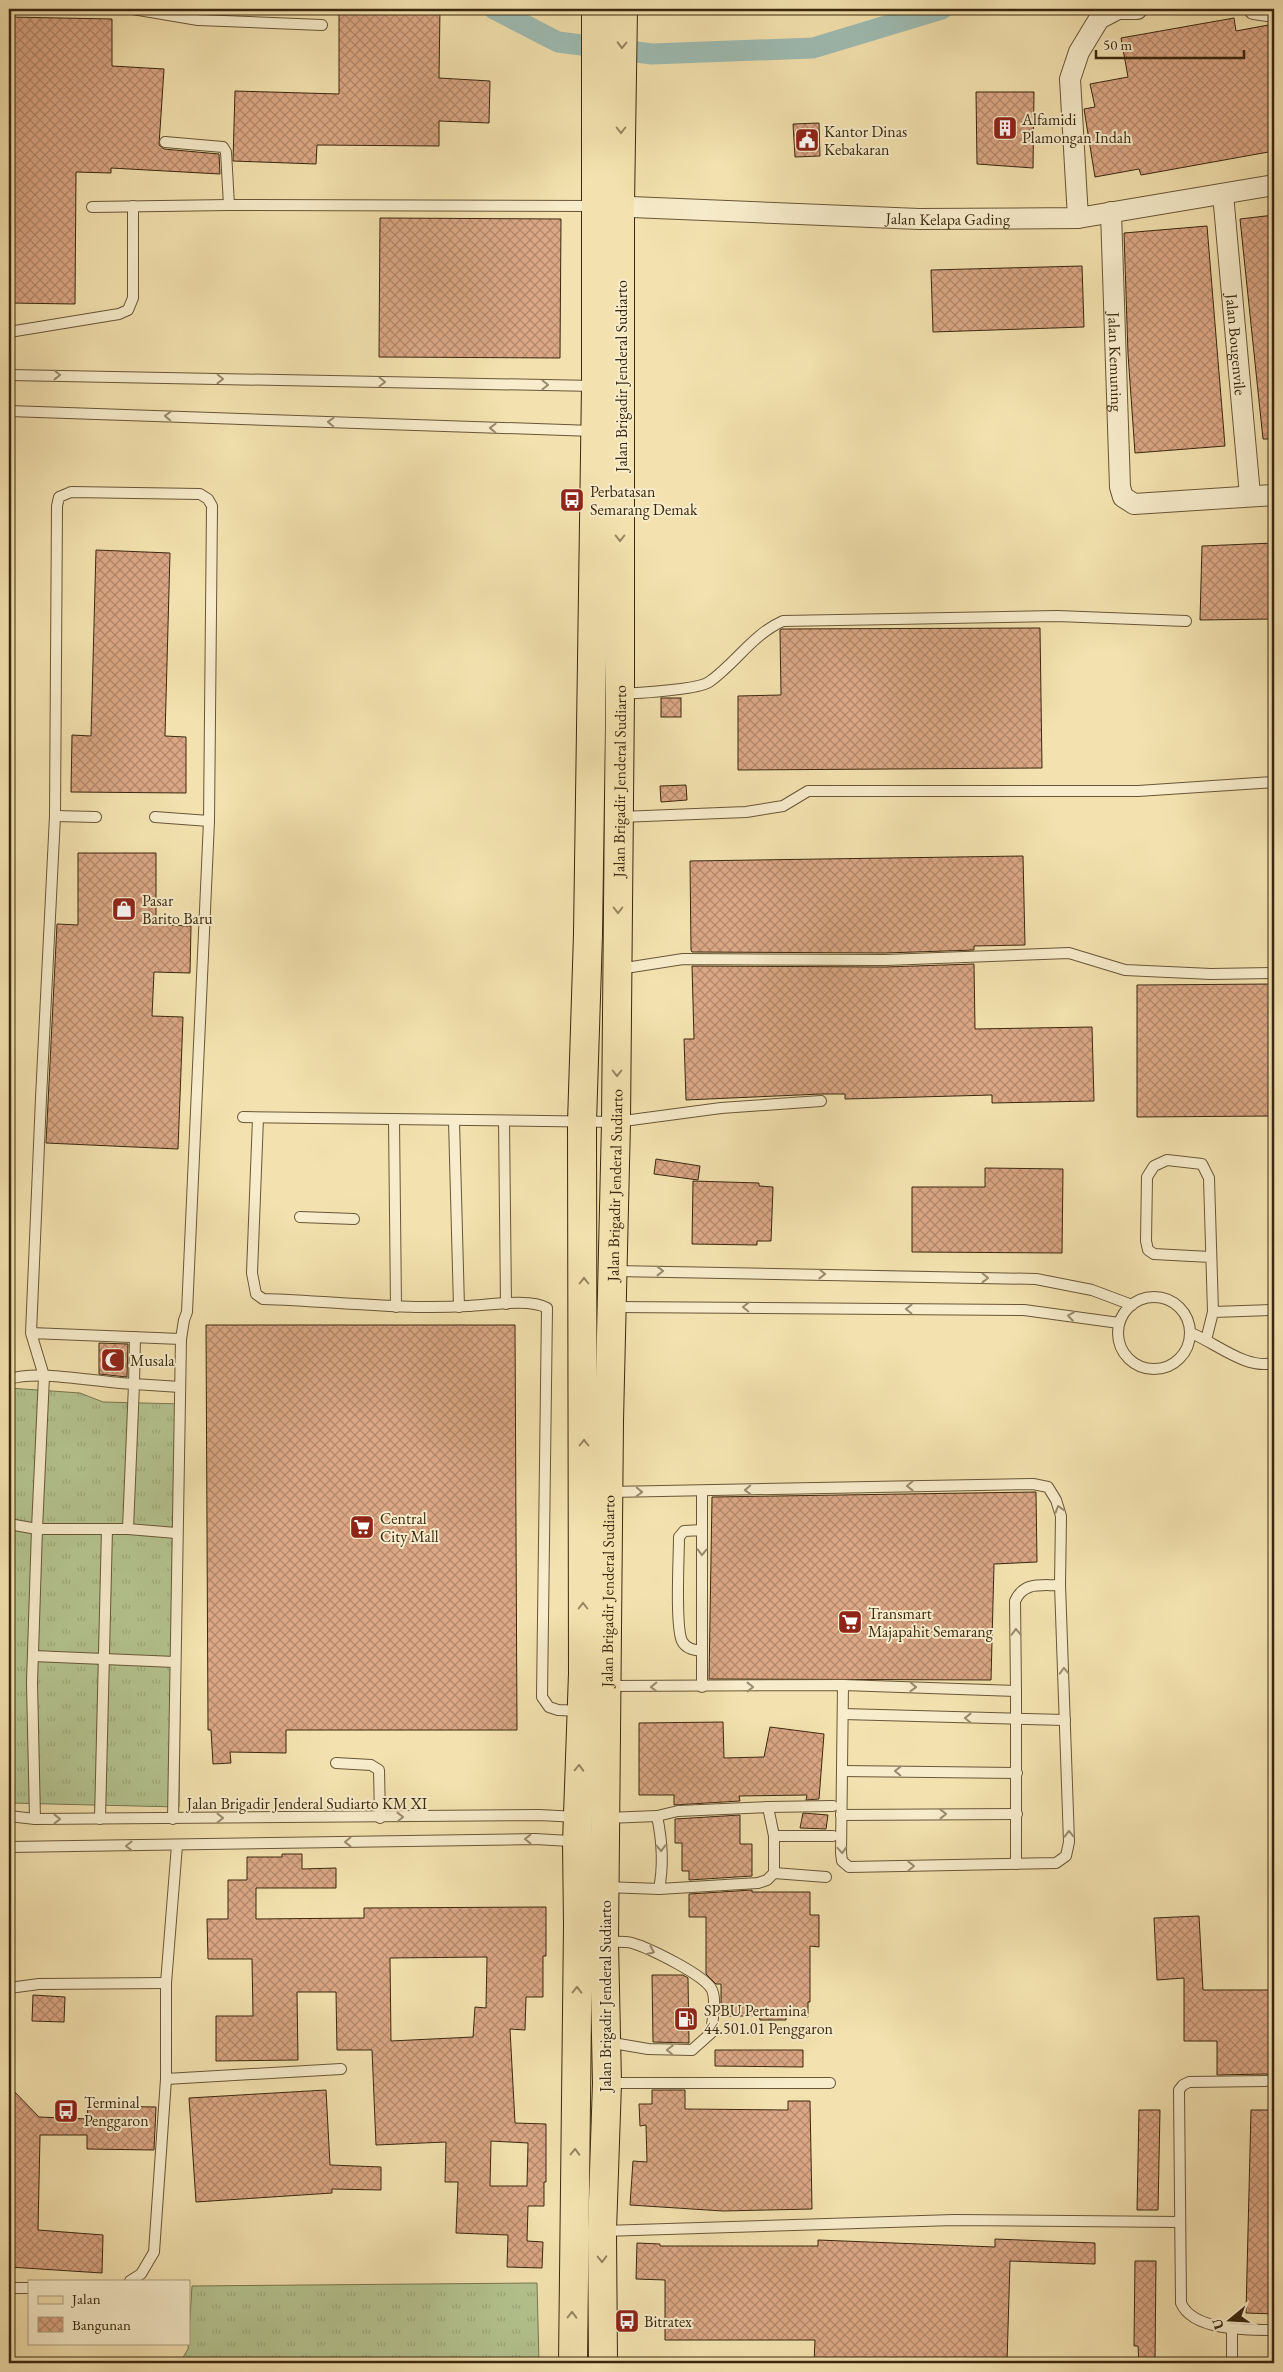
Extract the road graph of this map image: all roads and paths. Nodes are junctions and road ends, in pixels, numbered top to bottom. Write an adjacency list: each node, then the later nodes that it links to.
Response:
1 (134, 9): 7 (lane)
2 (596, 9): 8 (main road)
3 (623, 9): 8 (main road, Jalan Brigadir Jenderal Sudiarto, one-way to 8)
4 (1137, 9): 17 (street)
5 (1254, 9): 6 (street)
6 (1274, 12)
7 (322, 25)
8 (609, 81): 13 (main road, Jalan Brigadir Jenderal Sudiarto)
9 (166, 142): 12 (lane)
10 (1274, 186): 11 (street, Jalan Kelapa Gading)
11 (1224, 194): 16 (street, Jalan Kelapa Gading); 23 (street, Jalan Bougenvile)
12 (229, 205): 13 (lane); 14 (lane)
13 (608, 205): 17 (street, Jalan Kelapa Gading); 20 (main road, Jalan Brigadir Jenderal Sudiarto); 26 (main road, Jalan Brigadir Jenderal Sudiarto, one-way to 26)
14 (132, 206): 15 (lane); 18 (lane)
15 (92, 207)
16 (1110, 212): 17 (street, Jalan Kelapa Gading); 23 (street, Jalan Kemuning)
17 (1078, 218)
18 (9, 332)
19 (9, 374): 20 (lane, one-way to 20)
20 (596, 386): 22 (main road, Jalan Brigadir Jenderal Sudiarto)
21 (9, 411): 22 (lane, one-way to 21)
22 (594, 431): 42 (main road, Jalan Brigadir Jenderal Sudiarto)
23 (1250, 495): 24 (street)
24 (1274, 495)
25 (1186, 621): 26 (lane)
26 (620, 694): 31 (main road, Jalan Brigadir Jenderal Sudiarto)
27 (1274, 782): 31 (lane)
28 (55, 816): 29 (lane); 32 (lane); 55 (lane)
29 (96, 817)
30 (155, 817): 32 (lane)
31 (618, 817): 33 (main road, Jalan Brigadir Jenderal Sudiarto, one-way to 33)
32 (209, 821): 58 (lane)
33 (617, 970): 34 (lane); 41 (main road, Jalan Brigadir Jenderal Sudiarto, one-way to 41)
34 (1274, 973)
35 (821, 1102): 41 (lane)
36 (243, 1117): 37 (lane)
37 (258, 1118): 38 (lane); 49 (lane)
38 (394, 1120): 39 (lane); 49 (lane)
39 (454, 1121): 40 (lane); 50 (lane)
40 (504, 1121): 42 (lane); 47 (lane)
41 (616, 1122): 42 (lane); 46 (main road, Jalan Brigadir Jenderal Sudiarto)
42 (582, 1123): 82 (main road, Jalan Brigadir Jenderal Sudiarto, one-way to 42)
43 (300, 1217): 44 (lane)
44 (354, 1219)
45 (1210, 1257): 45 (lane); 53 (lane)
46 (611, 1271): 48 (lane, one-way to 48); 51 (main road, Jalan Brigadir Jenderal Sudiarto)
47 (506, 1304): 50 (lane); 82 (lane)
48 (1132, 1305): 54 (lane); 56 (lane)
49 (396, 1307): 50 (lane)
50 (459, 1307)
51 (612, 1308): 54 (lane, one-way to 51); 65 (main road, Jalan Brigadir Jenderal Sudiarto)
52 (1274, 1310): 53 (lane)
53 (1213, 1312): 59 (lane)
54 (1119, 1324): 56 (lane)
55 (32, 1333): 57 (lane); 61 (lane)
56 (1190, 1334): 59 (lane)
57 (135, 1337): 58 (lane); 63 (lane)
58 (181, 1339): 64 (lane)
59 (1206, 1340): 60 (lane)
60 (1274, 1363)
61 (44, 1376): 62 (lane); 63 (lane); 68 (lane)
62 (9, 1380)
63 (134, 1384): 64 (lane); 70 (lane)
64 (180, 1387): 72 (lane)
65 (609, 1492): 66 (lane, one-way to 66); 79 (main road, Jalan Brigadir Jenderal Sudiarto)
66 (702, 1492): 71 (lane); 73 (lane, one-way to 66)
67 (9, 1524): 68 (lane)
68 (36, 1529): 69 (lane); 75 (lane)
69 (107, 1529): 70 (lane); 76 (lane)
70 (128, 1529): 72 (lane)
71 (702, 1530): 74 (lane, one-way to 74); 74 (lane)
72 (176, 1533): 77 (lane)
73 (1060, 1585): 81 (lane, one-way to 73); 85 (lane, one-way to 73)
74 (702, 1651): 80 (lane)
75 (33, 1656): 76 (lane); 96 (lane)
76 (105, 1658): 77 (lane); 97 (lane)
77 (175, 1662): 98 (lane)
78 (843, 1685): 80 (lane, one-way to 78); 81 (lane, one-way to 81); 83 (lane)
79 (607, 1686): 80 (lane, one-way to 79); 99 (main road, Jalan Brigadir Jenderal Sudiarto)
80 (702, 1687)
81 (1016, 1691): 84 (lane)
82 (582, 1711): 99 (main road, Jalan Brigadir Jenderal Sudiarto, one-way to 82)
83 (842, 1714): 84 (lane, one-way to 83); 87 (lane)
84 (1016, 1719): 85 (lane); 88 (lane)
85 (1066, 1720): 104 (lane, one-way to 85)
86 (336, 1763): 95 (lane)
87 (842, 1770): 88 (lane, one-way to 87); 92 (lane)
88 (1017, 1773): 91 (lane)
89 (832, 1806): 90 (lane)
90 (768, 1807): 94 (lane); 100 (lane)
91 (1017, 1814): 92 (lane, one-way to 91); 104 (lane)
92 (841, 1815): 104 (lane, one-way to 104)
93 (9, 1816): 96 (lane, Jalan Brigadir Jenderal Sudiarto KM XI)
94 (658, 1816): 99 (lane); 108 (lane, one-way to 108)
95 (380, 1818): 98 (lane, Jalan Brigadir Jenderal Sudiarto KM XI, one-way to 95); 99 (lane, Jalan Brigadir Jenderal Sudiarto KM XI, one-way to 99)
96 (36, 1819): 97 (lane, Jalan Brigadir Jenderal Sudiarto KM XI, one-way to 97)
97 (100, 1819): 98 (lane, Jalan Brigadir Jenderal Sudiarto KM XI)
98 (173, 1819)
99 (592, 1826): 102 (lane, one-way to 102); 107 (main road, Jalan Brigadir Jenderal Sudiarto); 125 (main road, Jalan Brigadir Jenderal Sudiarto, one-way to 99)
100 (774, 1836): 101 (lane); 105 (lane)
101 (833, 1836)
102 (177, 1845): 103 (lane, one-way to 103); 110 (lane)
103 (9, 1846)
104 (1016, 1864)
105 (774, 1873): 106 (lane); 108 (lane)
106 (826, 1877)
107 (605, 1887): 108 (lane); 109 (main road, Jalan Brigadir Jenderal Sudiarto)
108 (659, 1889)
109 (604, 1942): 112 (main road, Jalan Brigadir Jenderal Sudiarto); 112 (lane, one-way to 112)
110 (166, 1983): 111 (lane); 114 (lane)
111 (9, 1988)
112 (605, 2042): 116 (main road, Jalan Brigadir Jenderal Sudiarto)
113 (341, 2069): 114 (lane)
114 (166, 2079): 120 (lane)
115 (1266, 2081): 118 (lane)
116 (607, 2083): 117 (lane); 119 (main road, Jalan Brigadir Jenderal Sudiarto)
117 (830, 2083)
118 (1178, 2222): 119 (lane); 123 (lane)
119 (602, 2231): 126 (main road, Jalan Brigadir Jenderal Sudiarto, one-way to 126)
120 (132, 2280)
121 (9, 2288): 122 (lane)
122 (28, 2288)
123 (1232, 2330): 124 (lane); 127 (lane)
124 (1274, 2330)
125 (573, 2363)
126 (603, 2363)
127 (1232, 2363)

